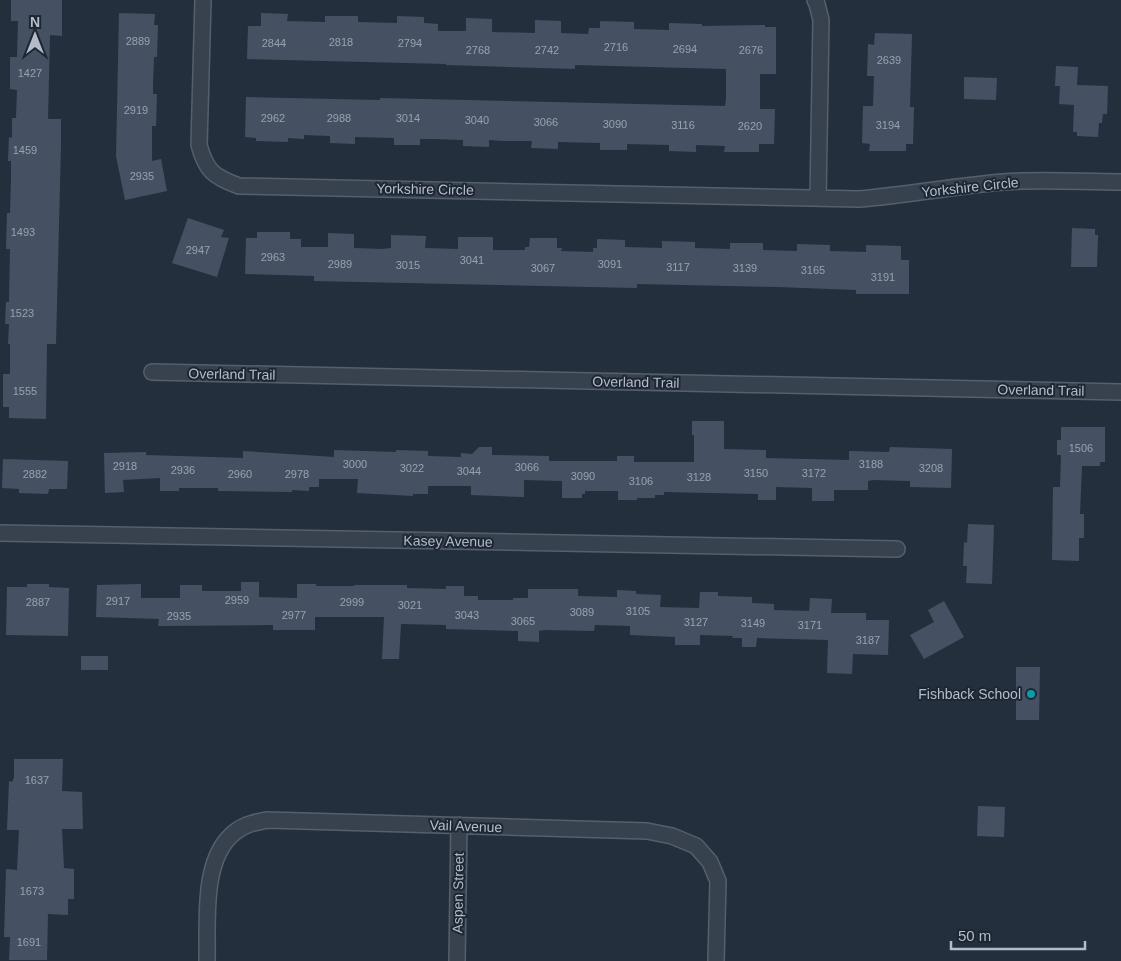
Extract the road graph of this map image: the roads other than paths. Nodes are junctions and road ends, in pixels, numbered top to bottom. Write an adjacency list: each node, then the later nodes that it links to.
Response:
1 (203, 0): 4 (street, Yorkshire Circle)
2 (814, 0): 4 (street)
3 (1121, 182): 4 (street, Yorkshire Circle)
4 (818, 198)
5 (152, 372): 6 (street, Overland Trail)
6 (1121, 392)
7 (0, 533): 8 (street, Kasey Avenue)
8 (897, 549)
9 (459, 826): 10 (street, Vail Avenue); 11 (street, Aspen Street); 12 (street, Vail Avenue)
10 (207, 961)
11 (457, 961)
12 (716, 961)

